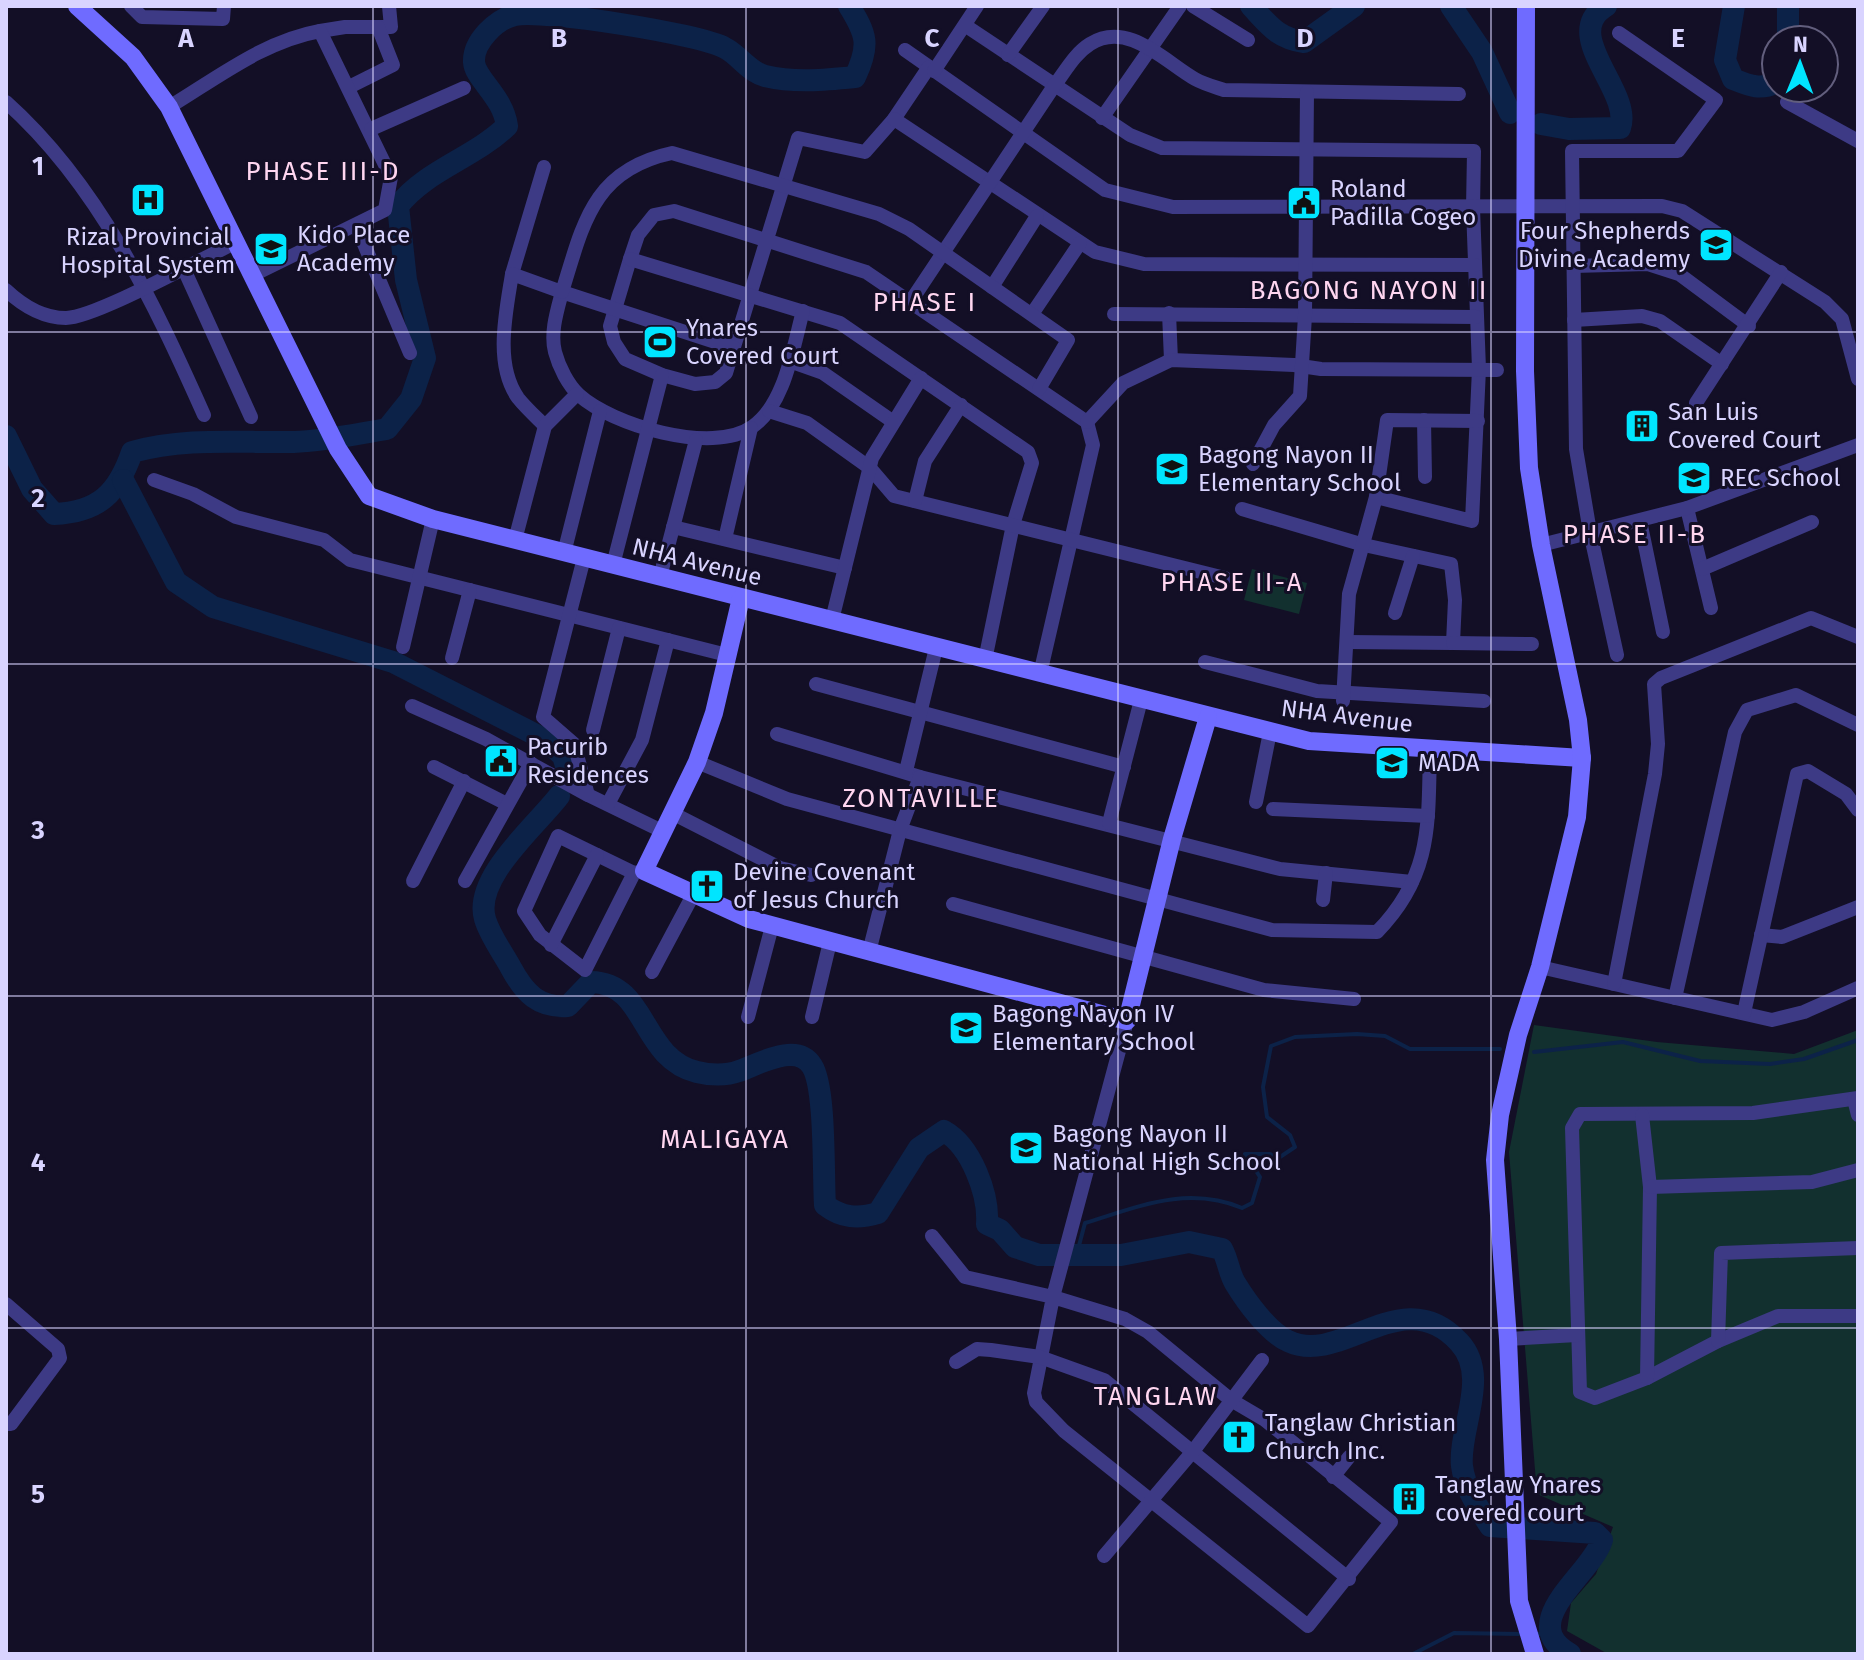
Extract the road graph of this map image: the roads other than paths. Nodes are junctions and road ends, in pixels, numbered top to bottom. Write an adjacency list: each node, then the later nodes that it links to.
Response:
1 (131, 6): 2 (street)
2 (224, 6)
3 (389, 6): 11 (street)
4 (977, 6): 10 (street)
5 (1043, 6): 17 (street)
6 (1180, 6): 15 (street)
7 (1193, 6): 14 (street)
8 (1526, 6): 39 (street)
9 (81, 7): 26 (street, NHA Avenue)
10 (966, 26): 17 (street); 18 (street)
11 (378, 27): 12 (street); 20 (street)
12 (320, 31): 20 (street); 26 (street)
13 (1619, 33): 38 (street)
14 (1248, 40)
15 (1148, 48): 19 (street); 22 (street); 27 (street)
16 (905, 50): 18 (street)
17 (1008, 55): 19 (street)
18 (931, 69): 28 (street); 30 (street)
19 (1054, 86): 27 (street); 30 (street)
20 (349, 87): 29 (street)
21 (464, 88): 29 (street)
22 (1307, 92): 23 (street); 32 (street)
23 (1459, 94)
24 (6, 102): 54 (street)
25 (1791, 104): 31 (street)
26 (169, 107): 43 (street, NHA Avenue)
27 (1102, 118): 32 (street)
28 (894, 119): 34 (street); 35 (street)
29 (371, 129): 41 (street)
30 (1024, 135): 34 (street); 36 (street)
31 (1857, 136)
32 (1306, 149): 36 (street); 37 (street)
33 (544, 167): 52 (street)
34 (990, 184): 40 (street); 45 (street)
35 (783, 185): 42 (street); 45 (street); 57 (street)
36 (1306, 208): 37 (street); 47 (street)
37 (1473, 208): 39 (street); 48 (street)
38 (1572, 208): 39 (street); 49 (street); 51 (street)
39 (1525, 209): 115 (street)
40 (1037, 216): 44 (street); 55 (street)
41 (356, 225): 53 (street); 70 (street)
42 (767, 241): 46 (street); 58 (street); 59 (street)
43 (237, 242): 50 (street); 53 (street, NHA Avenue)
44 (1080, 243): 47 (street); 63 (street)
45 (943, 253): 55 (street); 59 (street)
46 (630, 259): 58 (street); 60 (street)
47 (1306, 264): 48 (street); 65 (street)
48 (1475, 265): 66 (street)
49 (1573, 266): 67 (street); 68 (street)
50 (183, 267): 54 (street); 87 (street)
51 (1781, 272): 68 (street); 79 (street)
52 (512, 274): 57 (street); 92 (street)
53 (253, 275): 105 (street, NHA Avenue)
54 (145, 286): 56 (street); 86 (street)
55 (992, 287): 63 (street)
56 (6, 290)
57 (562, 292): 60 (street); 81 (street)
58 (750, 298): 61 (street); 69 (street)
59 (911, 301): 80 (street)
60 (615, 308): 69 (street); 77 (street)
61 (803, 311): 72 (street); 78 (street)
62 (1169, 313): 64 (street); 65 (street); 71 (street)
63 (1032, 314): 80 (street)
64 (1114, 314)
65 (1305, 316): 66 (street); 74 (street)
66 (1476, 317): 75 (street)
67 (1574, 320): 73 (street); 110 (street)
68 (1749, 326): 73 (street)
69 (734, 348): 77 (street)
70 (410, 353)
71 (1171, 360): 74 (street); 91 (street)
72 (789, 361): 85 (street); 89 (street)
73 (1722, 364): 82 (street)
74 (1303, 366): 75 (street); 97 (street)
75 (1479, 369): 76 (street); 90 (street)
76 (1497, 370)
77 (662, 375): 93 (street)
78 (921, 378): 83 (street); 89 (street)
79 (1858, 379)
80 (1039, 389): 91 (street)
81 (577, 394): 84 (street); 92 (street)
82 (1696, 403)
83 (961, 405): 102 (street); 108 (street)
84 (600, 411): 93 (street); 116 (street)
85 (769, 411): 94 (street); 98 (street)
86 (204, 415)
87 (251, 417)
88 (1424, 420): 90 (street); 99 (street); 101 (street)
89 (892, 421): 98 (street)
90 (1478, 421): 101 (street)
91 (1087, 422): 112 (street)
92 (545, 426): 113 (street)
93 (646, 427): 95 (street); 119 (street)
94 (751, 428): 95 (street); 111 (street)
95 (696, 440): 109 (street)
96 (1858, 445): 103 (street)
97 (1253, 464)
98 (870, 468): 102 (street); 120 (street)
99 (1425, 477)
100 (154, 480): 122 (street)
101 (1376, 497): 114 (street)
102 (915, 501): 108 (street)
103 (1687, 508): 106 (street); 121 (street)
104 (1242, 509): 114 (street)
105 (433, 519): 113 (street, NHA Avenue); 122 (street)
106 (1640, 521): 110 (street); 132 (street)
107 (1812, 522): 121 (street)
108 (1013, 525): 112 (street); 143 (street)
109 (673, 527): 111 (street); 123 (street)
110 (1590, 532): 115 (street); 141 (street)
111 (725, 539): 120 (street)
112 (1073, 539): 124 (street); 145 (street)
113 (515, 540): 116 (street, NHA Avenue)
114 (1364, 545): 117 (street); 135 (street)
115 (1541, 545): 158 (street)
116 (564, 553): 118 (street, NHA Avenue)
117 (1413, 556): 128 (street); 136 (street)
118 (584, 558): 119 (street, NHA Avenue); 129 (street)
119 (613, 565): 123 (street, NHA Avenue)
120 (845, 568): 130 (street)
121 (1702, 569): 127 (street)
122 (420, 577): 125 (street); 138 (street)
123 (660, 577): 126 (street, NHA Avenue)
124 (1225, 578)
125 (470, 590): 129 (street); 142 (street)
126 (741, 598): 130 (street, NHA Avenue); 140 (street)
127 (1711, 608)
128 (1395, 613)
129 (569, 614): 131 (street); 165 (street)
130 (832, 620): 139 (street, NHA Avenue)
131 (619, 628): 134 (street); 154 (street)
132 (1663, 632)
133 (1858, 637): 197 (street)
134 (668, 640): 140 (street); 168 (street)
135 (1347, 642): 136 (street); 147 (street)
136 (1453, 643): 137 (street)
137 (1532, 644)
138 (403, 647)
139 (936, 648): 143 (street, NHA Avenue); 151 (street)
140 (727, 655): 159 (street)
141 (1617, 655)
142 (452, 658)
143 (985, 660): 145 (street, NHA Avenue)
144 (1205, 662): 147 (street)
145 (1040, 674): 148 (street, NHA Avenue)
146 (816, 684): 151 (street)
147 (1344, 697): 149 (street)
148 (1141, 700): 152 (street, NHA Avenue); 162 (street)
149 (1484, 701)
150 (412, 706): 160 (street)
151 (919, 712): 162 (street); 163 (street)
152 (1208, 717): 155 (street, NHA Avenue); 176 (street)
153 (1858, 725): 199 (street)
154 (593, 730)
155 (1270, 732): 157 (street, NHA Avenue); 166 (street)
156 (777, 734): 163 (street)
157 (1430, 749): 158 (street, NHA Avenue); 172 (street)
158 (1582, 758): 195 (street)
159 (697, 762): 171 (street); 174 (street)
160 (531, 763): 165 (street); 167 (street)
161 (434, 767): 164 (street)
162 (1124, 767): 173 (street)
163 (913, 774): 173 (street); 174 (street)
164 (464, 781): 167 (street); 181 (street)
165 (588, 795): 168 (street)
166 (1256, 802)
167 (507, 804): 182 (street)
168 (608, 804): 175 (street)
169 (1273, 809): 172 (street)
170 (1858, 810): 190 (street)
171 (672, 813): 175 (street); 180 (street)
172 (1428, 816): 183 (street)
173 (1109, 823): 176 (street)
174 (900, 830): 185 (street); 193 (street)
175 (662, 831): 178 (street)
176 (1172, 839): 179 (street); 185 (street)
177 (597, 855): 178 (street); 192 (street); 192 (street)
178 (639, 872): 184 (street); 192 (street)
179 (1326, 873): 183 (street); 186 (street)
180 (811, 875)
181 (413, 881)
182 (465, 881)
183 (1412, 882): 185 (street)
184 (693, 895): 189 (street); 196 (street)
185 (1159, 897): 194 (street)
186 (1323, 900)
187 (953, 904): 194 (street)
188 (1858, 907): 190 (street)
189 (772, 926): 191 (street); 202 (street)
190 (1761, 935): 201 (street)
191 (830, 942): 193 (street); 203 (street)
192 (551, 945)
193 (869, 952): 204 (street)
194 (1143, 957): 200 (street); 204 (street)
195 (1540, 967): 197 (street); 216 (street)
196 (652, 972)
197 (1614, 984): 199 (street)
198 (1858, 988): 201 (street)
199 (1675, 998): 201 (street)
200 (1354, 999)
201 (1744, 1013)
202 (748, 1017)
203 (812, 1017)
204 (1127, 1021): 212 (street)
205 (1856, 1098): 206 (street); 207 (street)
206 (1642, 1115): 209 (street); 215 (street)
207 (1858, 1115)
208 (1858, 1170): 209 (street)
209 (1650, 1187): 221 (street)
210 (932, 1236): 212 (street)
211 (1858, 1248): 217 (street)
212 (1053, 1297): 218 (street); 222 (street)
213 (6, 1304): 223 (street)
214 (1858, 1316): 217 (street)
215 (1577, 1335): 216 (street); 221 (street)
216 (1508, 1339): 230 (street)
217 (1718, 1341): 221 (street)
218 (1040, 1357): 220 (street); 224 (street); 227 (street)
219 (1262, 1360): 222 (street)
220 (956, 1362)
221 (1647, 1378)
222 (1231, 1400): 224 (street); 226 (street)
223 (6, 1424)
224 (1194, 1450): 227 (street); 229 (street)
225 (1349, 1457): 226 (street)
226 (1333, 1477): 229 (street)
227 (1151, 1501): 228 (street); 229 (street)
228 (1104, 1556)
229 (1349, 1579)
230 (1533, 1648)

